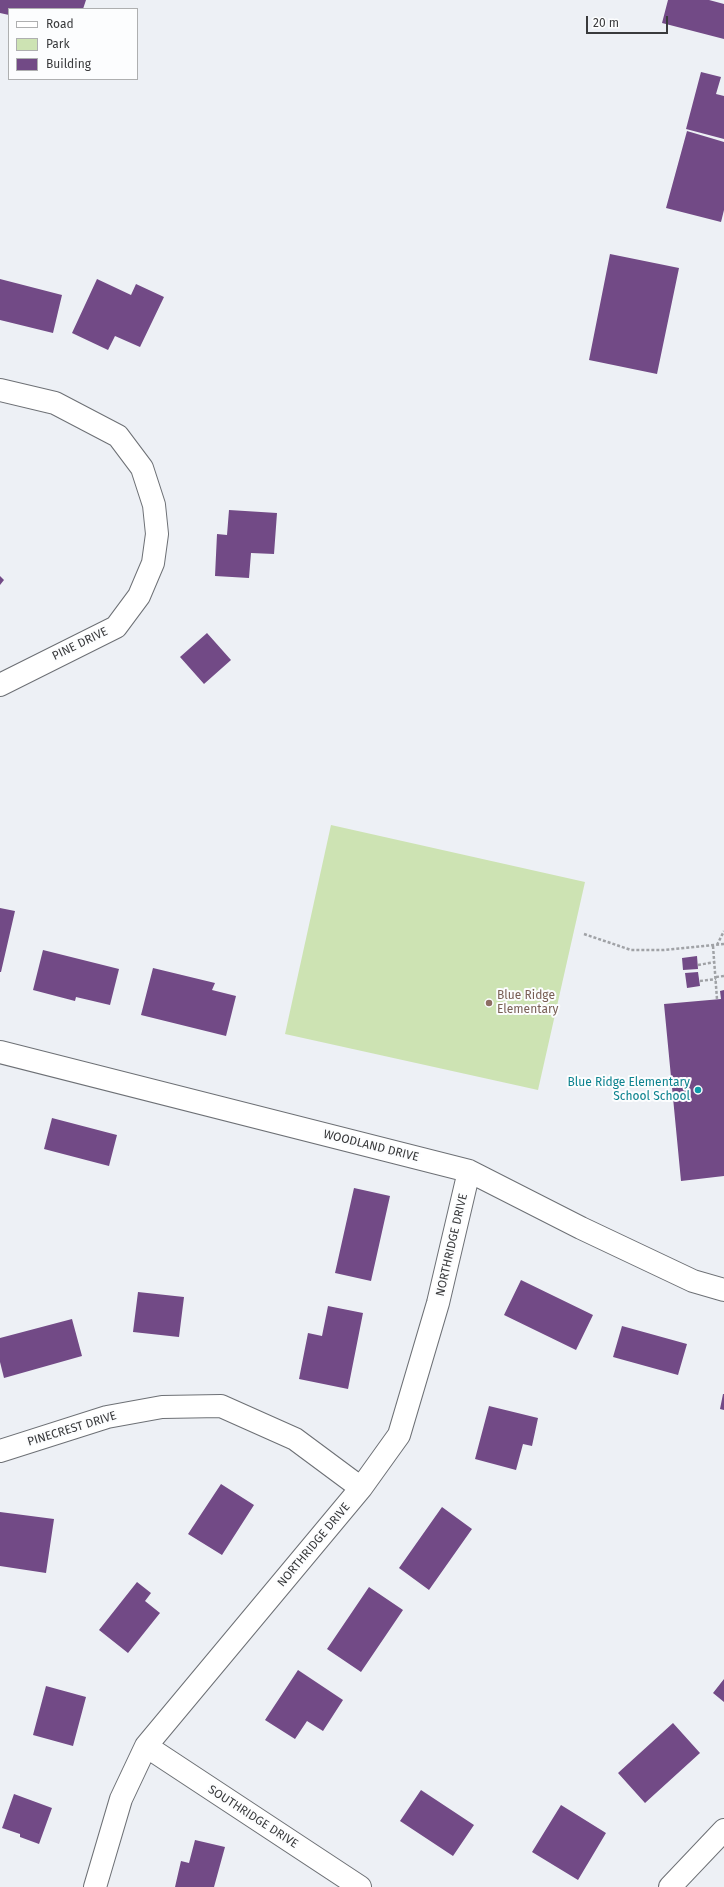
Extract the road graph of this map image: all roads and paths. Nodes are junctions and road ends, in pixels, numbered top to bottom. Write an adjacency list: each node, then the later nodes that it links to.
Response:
1 (0, 390): 2 (street, PINE DRIVE)
2 (0, 685)
3 (724, 931): 6 (path)
4 (584, 934): 7 (path)
5 (724, 944): 6 (path)
6 (717, 945): 7 (path)
7 (713, 946): 8 (path)
8 (715, 962): 9 (path); 11 (path)
9 (698, 965)
10 (724, 976): 11 (path)
11 (716, 978): 12 (path); 13 (path)
12 (700, 981)
13 (717, 999)
14 (0, 1052): 15 (street, WOODLAND DRIVE)
15 (469, 1171): 16 (street, WOODLAND DRIVE); 18 (street, NORTHRIDGE DRIVE)
16 (724, 1290)
17 (0, 1451): 18 (street, PINECREST DRIVE)
18 (361, 1488): 19 (street, NORTHRIDGE DRIVE)
19 (146, 1746): 21 (street, NORTHRIDGE DRIVE); 22 (street, SOUTHRIDGE DRIVE)
20 (724, 1830): 23 (street)
21 (95, 1887)
22 (360, 1887)
23 (670, 1887)

